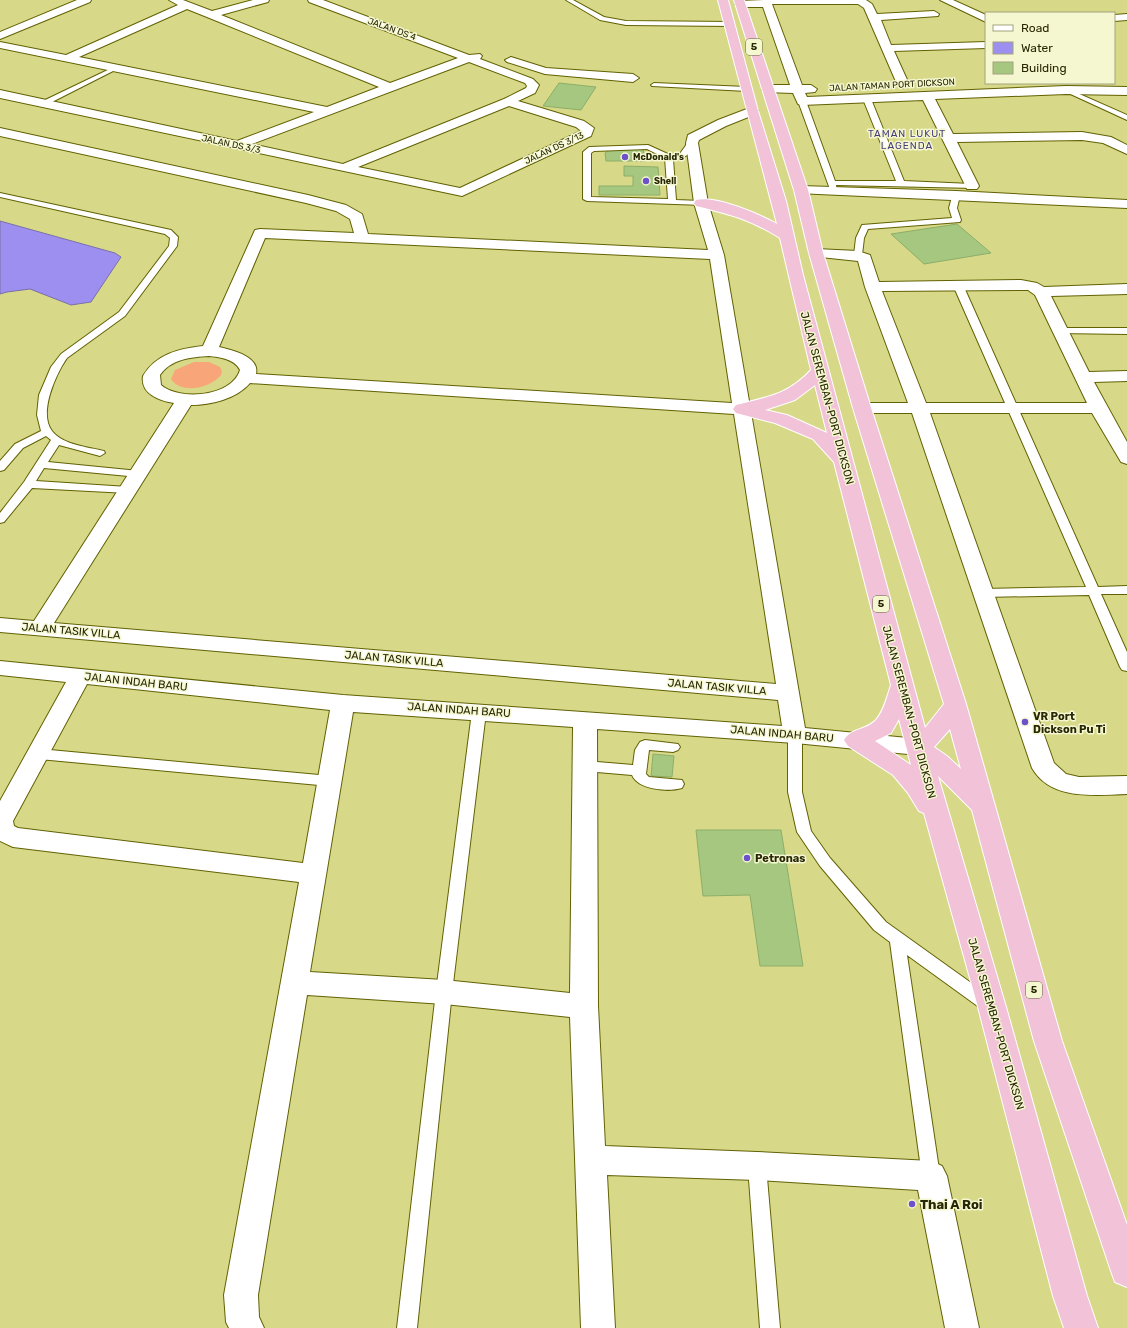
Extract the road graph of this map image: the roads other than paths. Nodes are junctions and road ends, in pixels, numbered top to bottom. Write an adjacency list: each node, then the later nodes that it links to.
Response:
1 (86, 0): 18 (street)
2 (174, 0): 10 (street)
3 (264, 0): 12 (street)
4 (313, 0): 23 (street, JALAN DS 4)
5 (569, 0): 17 (lane)
6 (723, 0): 17 (highway, JALAN SEREMBAN-PORT DICKSON / 5)
7 (945, 0): 16 (street)
8 (740, 2): 9 (street); 34 (highway, 5)
9 (767, 4): 13 (street); 35 (street)
10 (186, 5): 12 (street); 25 (street)
11 (934, 14): 13 (street)
12 (211, 15): 32 (street)
13 (874, 17): 21 (street)
14 (1127, 17): 15 (street)
15 (1115, 18)
16 (985, 19)
17 (731, 24): 33 (highway, JALAN SEREMBAN-PORT DICKSON / 5)
18 (0, 36)
19 (0, 45): 25 (street)
20 (985, 45): 21 (street)
21 (887, 48): 28 (street)
22 (486, 51): 23 (street)
23 (470, 52): 32 (street); 41 (street, JALAN DS 4)
24 (502, 57): 27 (street)
25 (68, 58): 26 (street)
26 (116, 68): 42 (lane); 43 (street)
27 (633, 78)
28 (903, 84): 29 (street, JALAN TAMAN PORT DICKSON); 35 (street, JALAN TAMAN PORT DICKSON)
29 (915, 84)
30 (654, 85): 33 (lane)
31 (1123, 85): 36 (street)
32 (390, 87): 43 (street)
33 (747, 89): 34 (highway); 44 (highway, JALAN SEREMBAN-PORT DICKSON / 5)
34 (768, 90): 35 (street, JALAN TAMAN PORT DICKSON); 57 (highway, 5)
35 (797, 90): 40 (street)
36 (1066, 90): 38 (street); 45 (lane)
37 (0, 94): 42 (street, JALAN DS 3/3)
38 (928, 97): 39 (street); 47 (street)
39 (867, 99): 40 (street); 54 (lane)
40 (802, 101): 55 (lane)
41 (508, 102): 52 (street); 58 (street, JALAN DS 3/13)
42 (43, 103): 49 (street, JALAN DS 3/3)
43 (329, 110): 49 (street)
44 (752, 111): 48 (street); 53 (highway, JALAN SEREMBAN-PORT DICKSON / 5)
45 (1127, 118)
46 (0, 132): 65 (street)
47 (949, 138): 50 (street); 56 (street)
48 (692, 143): 51 (lane); 63 (street)
49 (239, 146): 52 (street, JALAN DS 3/3)
50 (1127, 150)
51 (669, 157): 61 (lane); 61 (lane)
52 (344, 168): 58 (street, JALAN DS 3/3)
53 (774, 183): 57 (highway); 62 (highway, JALAN SEREMBAN-PORT DICKSON / 5)
54 (901, 183): 55 (lane); 56 (lane)
55 (833, 186): 57 (street); 60 (street)
56 (972, 186)
57 (802, 190): 62 (highway); 67 (highway, 5)
58 (462, 192)
59 (0, 195): 88 (lane)
60 (956, 195): 64 (street); 69 (lane)
61 (672, 201): 63 (lane)
62 (779, 201): 66 (highway, JALAN SEREMBAN-PORT DICKSON / 5)
63 (701, 203): 66 (highway); 68 (street)
64 (1127, 204)
65 (362, 238): 68 (street); 76 (street)
66 (788, 238): 77 (highway, JALAN SEREMBAN-PORT DICKSON / 5)
67 (816, 253): 69 (street); 83 (highway, 5)
68 (717, 255): 87 (street)
69 (858, 255): 71 (street)
70 (958, 284): 71 (street); 73 (street); 85 (lane)
71 (873, 287): 84 (street)
72 (1127, 289): 73 (street)
73 (1041, 292): 74 (street)
74 (1060, 331): 75 (lane); 79 (street)
75 (1127, 331)
76 (209, 350): 80 (street); 82 (street)
77 (820, 370): 81 (highway, JALAN SEREMBAN-PORT DICKSON / 5); 87 (highway)
78 (1127, 376): 79 (street)
79 (1083, 377): 86 (street)
80 (245, 378): 82 (street); 87 (street)
81 (826, 392): 83 (highway); 89 (highway, JALAN SEREMBAN-PORT DICKSON / 5)
82 (185, 400): 96 (street)
83 (862, 408): 84 (street); 89 (highway); 111 (highway, 5)
84 (919, 408): 85 (street); 102 (street)
85 (1013, 408): 86 (street); 100 (lane)
86 (1098, 408): 92 (street)
87 (742, 409): 93 (highway); 109 (street)
88 (47, 432): 90 (lane); 95 (lane)
89 (836, 432): 93 (highway, JALAN SEREMBAN-PORT DICKSON / 5)
90 (57, 439): 91 (lane); 94 (lane)
91 (100, 453)
92 (1127, 458)
93 (844, 461): 108 (highway, JALAN SEREMBAN-PORT DICKSON / 5)
94 (42, 465): 96 (lane); 97 (lane)
95 (0, 468)
96 (138, 474): 98 (street)
97 (29, 484): 98 (lane); 99 (lane)
98 (128, 490): 104 (street)
99 (0, 520)
100 (1093, 590): 101 (lane); 102 (lane); 105 (lane)
101 (1127, 590)
102 (983, 593): 123 (street)
103 (0, 625): 104 (street, JALAN TASIK VILLA)
104 (40, 628): 109 (street, JALAN TASIK VILLA)
105 (1127, 667)
106 (0, 668): 107 (street, JALAN INDAH BARU)
107 (80, 677): 110 (street, JALAN INDAH BARU); 118 (street)
108 (902, 685): 115 (highway); 117 (highway, JALAN SEREMBAN-PORT DICKSON / 5)
109 (788, 693): 114 (street)
110 (343, 703): 112 (street, JALAN INDAH BARU); 121 (street)
111 (955, 704): 117 (highway); 124 (highway, 5)
112 (480, 712): 113 (street, JALAN INDAH BARU); 129 (lane)
113 (585, 719): 114 (street, JALAN INDAH BARU); 119 (street)
114 (795, 735): 115 (street, JALAN INDAH BARU); 127 (lane)
115 (856, 740): 117 (street, JALAN INDAH BARU); 125 (highway)
116 (673, 747): 120 (lane)
117 (918, 747): 124 (highway); 125 (highway, JALAN SEREMBAN-PORT DICKSON / 5)
118 (39, 754): 121 (lane); 126 (street)
119 (585, 766): 120 (lane); 130 (street)
120 (639, 771): 122 (lane)
121 (330, 780): 126 (street)
122 (677, 784)
123 (1127, 785)
124 (984, 807): 135 (highway, 5)
125 (938, 822): 131 (highway, JALAN SEREMBAN-PORT DICKSON / 5)
126 (313, 874): 128 (street)
127 (897, 938): 131 (lane); 134 (lane)
128 (295, 983): 129 (street); 136 (street)
129 (444, 992): 130 (street); 137 (lane)
130 (584, 1006): 132 (street)
131 (992, 1007): 141 (highway, JALAN SEREMBAN-PORT DICKSON / 5)
132 (592, 1160): 133 (street); 138 (street)
133 (757, 1166): 134 (street); 139 (lane)
134 (931, 1176): 140 (street)
135 (1127, 1271)
136 (246, 1328)
137 (407, 1328)
138 (598, 1328)
139 (770, 1328)
140 (962, 1328)
141 (1080, 1328)

